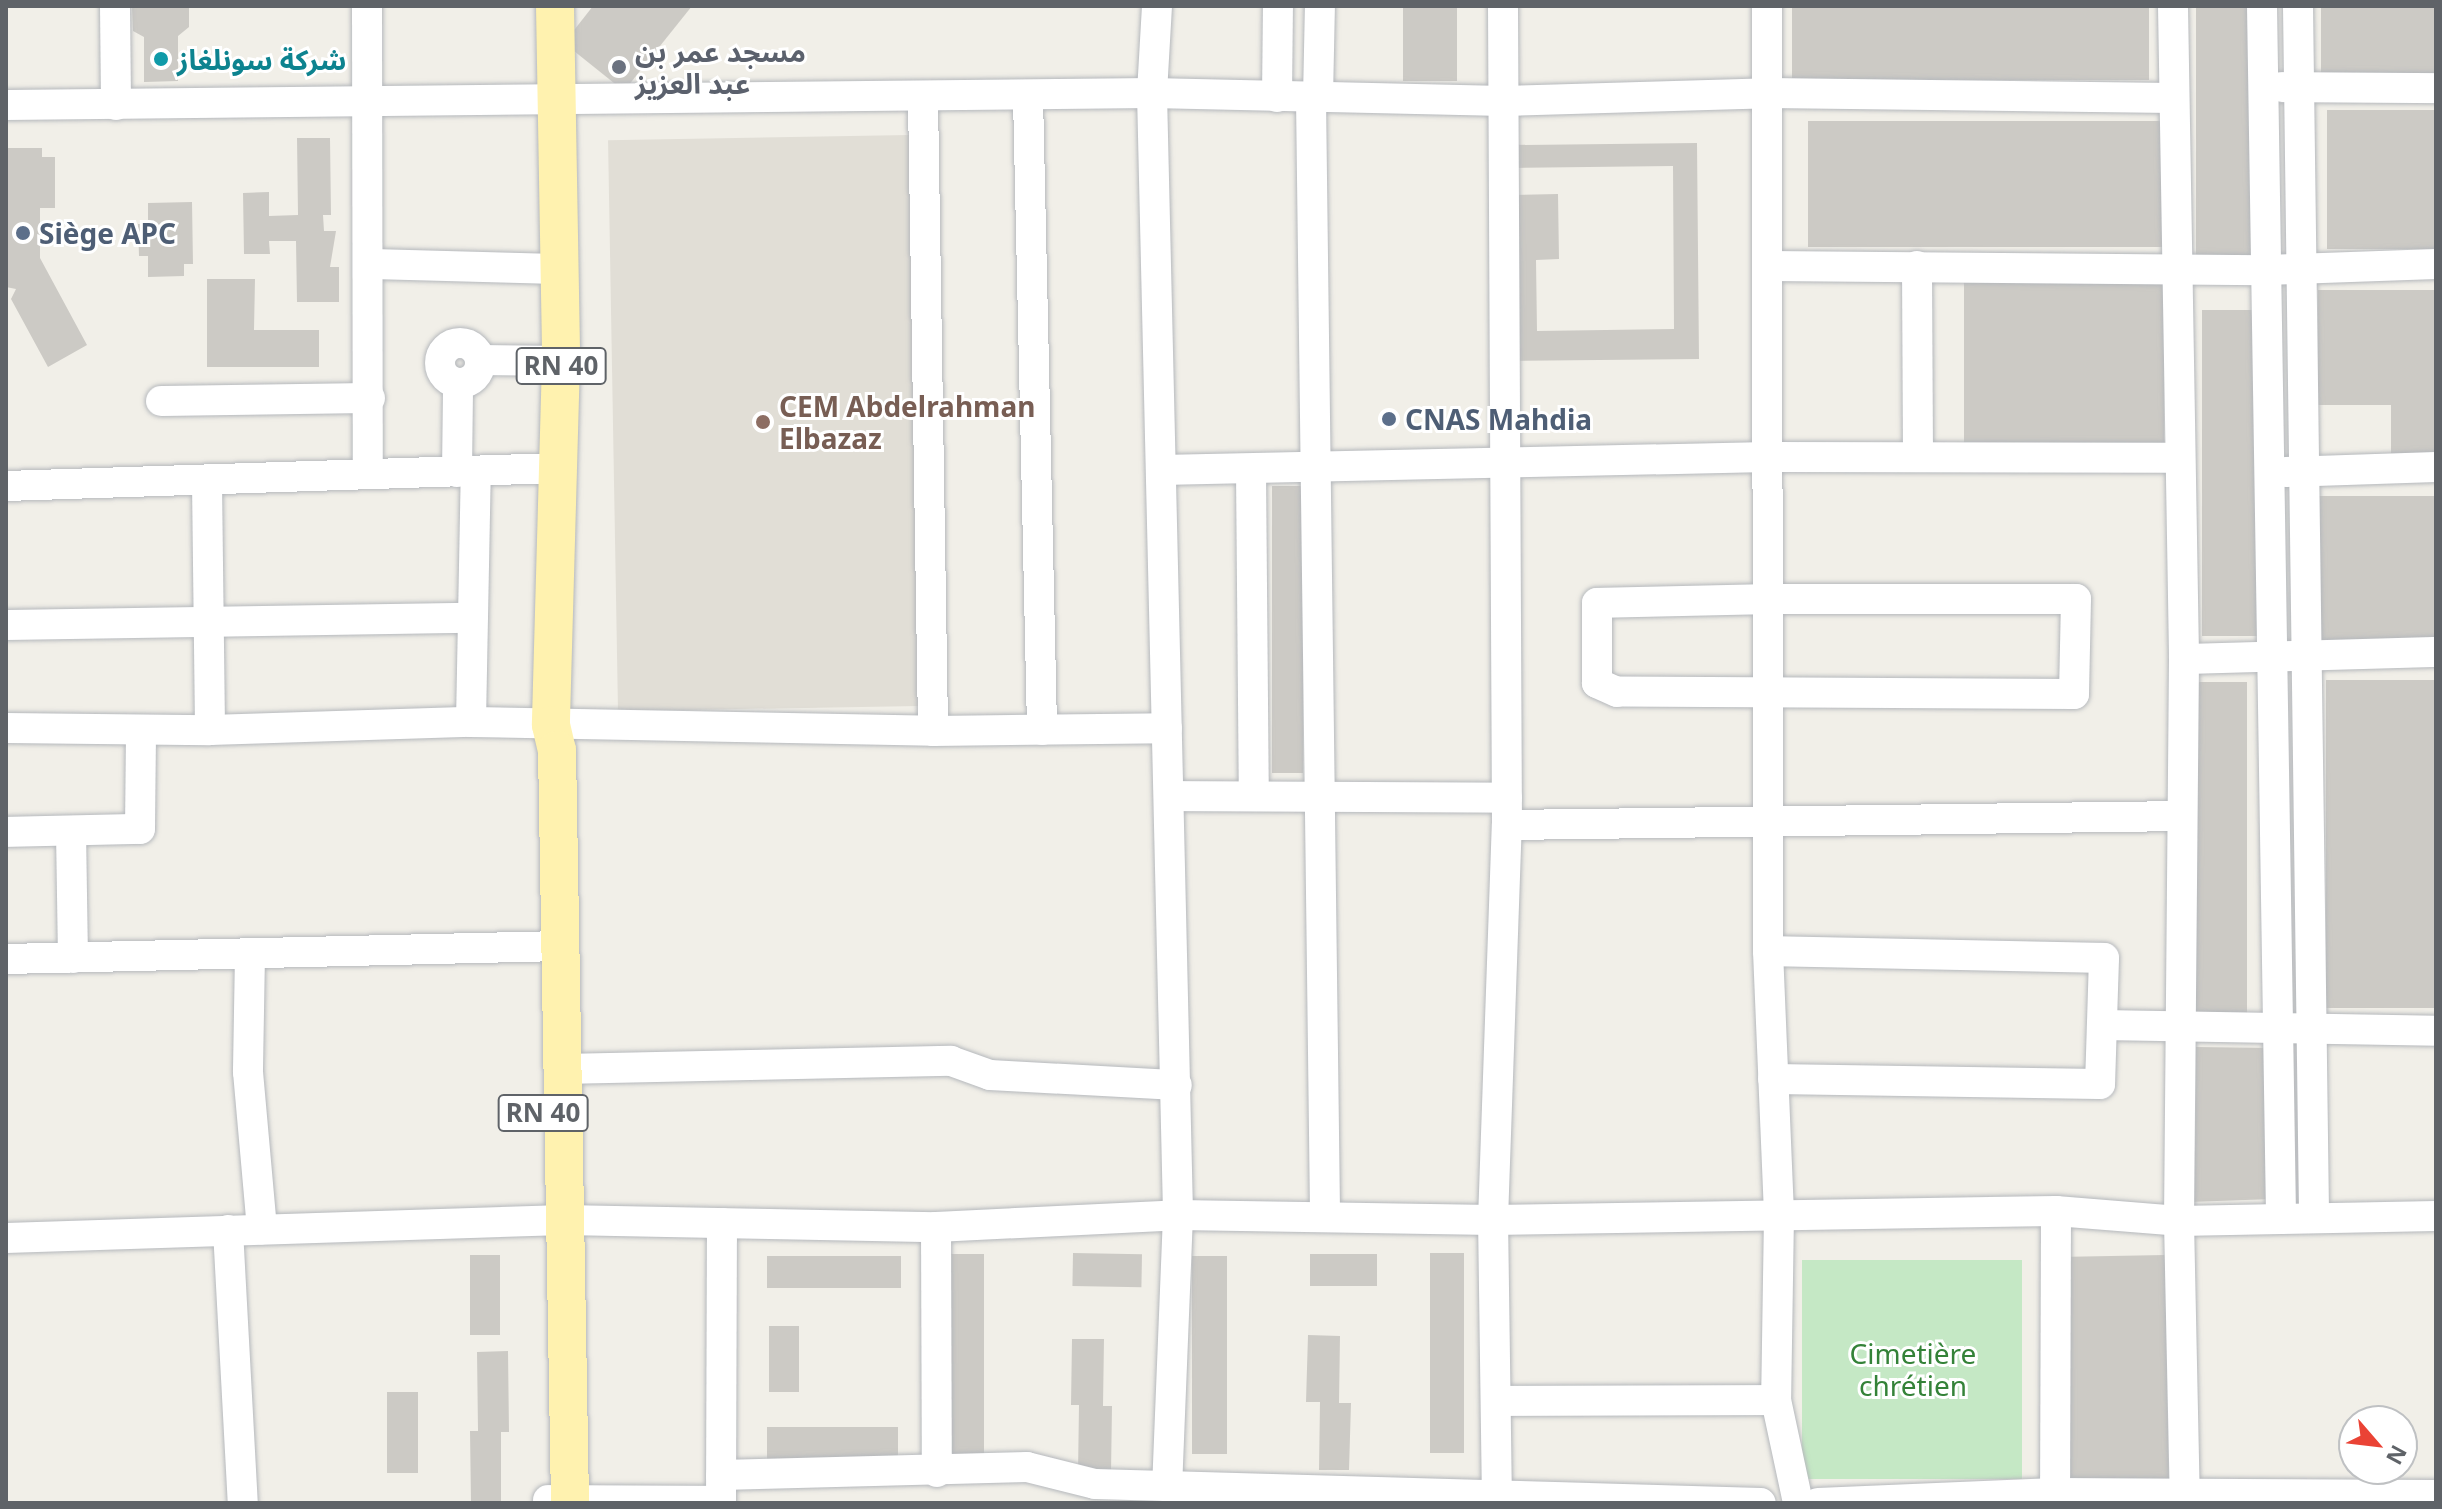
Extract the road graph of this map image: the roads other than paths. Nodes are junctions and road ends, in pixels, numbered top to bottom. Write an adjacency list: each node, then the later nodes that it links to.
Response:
1 (115, 6): 25 (street)
2 (367, 6): 26 (street)
3 (555, 6): 23 (main road, RN 40)
4 (1157, 6): 15 (street)
5 (1278, 6): 18 (street)
6 (1320, 6): 20 (street)
7 (1503, 6): 22 (street)
8 (1767, 6): 16 (street)
9 (2173, 6): 21 (street)
10 (2262, 6): 12 (street)
11 (2298, 6): 13 (street)
12 (2263, 87): 13 (street); 34 (street)
13 (2299, 87): 14 (street); 32 (street)
14 (2436, 88)
15 (1152, 93): 17 (street); 18 (street); 45 (street)
16 (1768, 93): 21 (street); 22 (street); 29 (street)
17 (1028, 96): 19 (street); 68 (street)
18 (1277, 97): 20 (street)
19 (923, 98): 23 (street); 69 (street)
20 (1314, 98): 22 (street); 44 (street)
21 (2173, 98): 31 (street)
22 (1504, 101): 41 (street)
23 (556, 103): 26 (street); 33 (main road, RN 40)
24 (6, 105): 25 (street)
25 (116, 105): 26 (street)
26 (368, 105): 27 (street)
27 (369, 264): 33 (street); 36 (street)
28 (2436, 264): 32 (street)
29 (1768, 266): 30 (street); 38 (street)
30 (1917, 266): 31 (street); 39 (street)
31 (2176, 267): 34 (street); 40 (street)
32 (2301, 267): 34 (street); 50 (street)
33 (560, 269): 35 (main road, RN 40)
34 (2266, 270): 48 (street)
35 (561, 361): 43 (main road, RN 40); 47 (street)
36 (370, 398): 37 (street); 49 (street)
37 (161, 401)
38 (1768, 457): 39 (street); 41 (street); 53 (street)
39 (1918, 457): 40 (street)
40 (2180, 458): 58 (street)
41 (1506, 464): 44 (street); 73 (street)
42 (2436, 467): 50 (street)
43 (558, 468): 47 (street); 63 (main road, RN 40)
44 (1313, 469): 46 (street); 70 (street)
45 (1161, 470): 46 (street); 65 (street)
46 (1251, 471): 71 (street)
47 (466, 472): 49 (street); 54 (street)
48 (2269, 472): 50 (street); 59 (street)
49 (368, 473): 51 (street)
50 (2304, 473): 60 (street)
51 (207, 482): 52 (street); 55 (street)
52 (6, 486)
53 (1768, 599): 61 (street); 61 (street); 61 (street)
54 (471, 618): 55 (street); 62 (street)
55 (209, 621): 56 (street); 67 (street)
56 (6, 625)
57 (2436, 652): 60 (street)
58 (2184, 659): 59 (street); 74 (street)
59 (2272, 659): 60 (street); 85 (street)
60 (2307, 659): 86 (street)
61 (1768, 693): 75 (street)
62 (471, 722): 63 (street); 67 (street)
63 (551, 725): 69 (street); 78 (main road, RN 40)
64 (6, 728): 66 (street)
65 (1167, 728): 68 (street); 72 (street)
66 (141, 730): 67 (street); 76 (street)
67 (210, 730)
68 (1042, 730): 69 (street)
69 (933, 731)
70 (1320, 793): 71 (street); 73 (street); 95 (street)
71 (1254, 795): 72 (street)
72 (1169, 796): 90 (street)
73 (1507, 812): 75 (street); 99 (street)
74 (2182, 816): 75 (street); 84 (street)
75 (1768, 824): 79 (street)
76 (71, 831): 77 (street); 81 (street)
77 (6, 832)
78 (552, 947): 80 (street); 88 (main road, RN 40); 98 (main road, RN 40)
79 (1768, 951): 83 (street); 89 (street)
80 (250, 954): 81 (street); 103 (street)
81 (73, 958): 82 (street)
82 (6, 959)
83 (2102, 1025): 84 (street); 89 (street)
84 (2179, 1026): 85 (street); 100 (street)
85 (2278, 1029): 86 (street); 97 (street)
86 (2311, 1029): 87 (street); 96 (street)
87 (2436, 1031)
88 (562, 1069): 90 (street); 98 (main road, RN 40)
89 (1773, 1079): 93 (street)
90 (1177, 1085): 92 (street)
91 (2056, 1211): 93 (street); 100 (street); 112 (street)
92 (1178, 1215): 95 (street); 102 (street); 109 (street)
93 (1779, 1215): 99 (street); 106 (street)
94 (2436, 1216): 96 (street)
95 (1325, 1217): 99 (street)
96 (2314, 1218): 97 (street)
97 (2281, 1219): 100 (street)
98 (553, 1220): 101 (street); 103 (street); 116 (main road, RN 40)
99 (1493, 1220): 107 (street)
100 (2179, 1221): 113 (street)
101 (722, 1223): 102 (street); 110 (street)
102 (936, 1227): 108 (street)
103 (262, 1229): 104 (street)
104 (228, 1230): 105 (street); 117 (street)
105 (6, 1238)
106 (1776, 1400): 107 (street); 119 (street)
107 (1496, 1401): 115 (street)
108 (937, 1472): 109 (street); 110 (street)
109 (1167, 1487): 114 (street)
110 (721, 1493): 116 (street)
111 (2436, 1495): 113 (street)
112 (2055, 1498): 113 (street); 120 (street)
113 (2185, 1499)
114 (1426, 1500): 115 (street)
115 (1497, 1500): 118 (street)
116 (559, 1501)
117 (243, 1503)
118 (1761, 1503)
119 (1798, 1503)
120 (1818, 1503)

